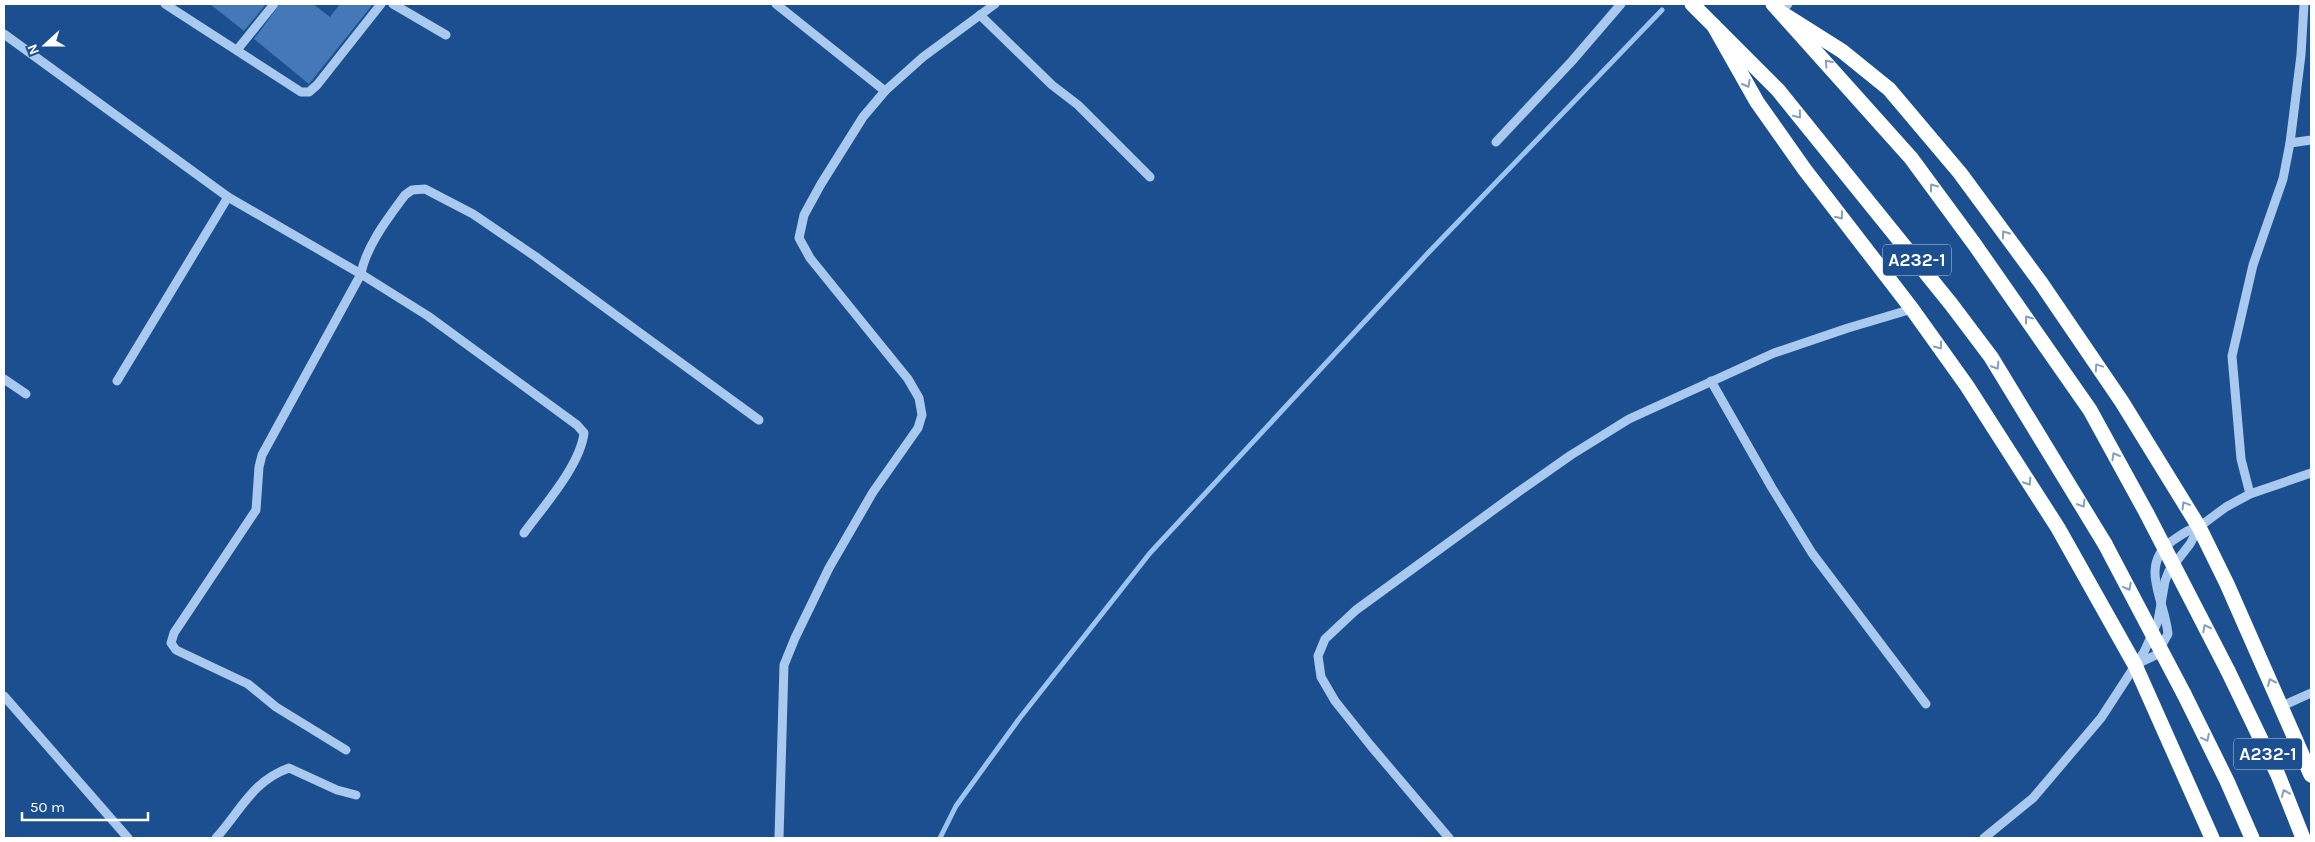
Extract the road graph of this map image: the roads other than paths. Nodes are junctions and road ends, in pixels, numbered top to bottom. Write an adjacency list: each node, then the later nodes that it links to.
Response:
1 (165, 4): 15 (street)
2 (274, 4): 15 (street)
3 (381, 4): 15 (street)
4 (393, 4): 14 (street)
5 (776, 4): 16 (street)
6 (1621, 4): 18 (street)
7 (1692, 4): 12 (highway, A232-1)
8 (2304, 4): 19 (street)
9 (989, 6): 11 (street)
10 (1782, 8): 31 (highway, one-way to 10); 49 (highway, A232-1, one-way to 10, bridge)
11 (980, 16): 16 (street); 20 (street)
12 (1714, 26): 23 (highway, one-way to 23); 48 (highway, A232-1, one-way to 48, bridge)
13 (4, 34): 21 (street)
14 (446, 35)
15 (237, 50)
16 (885, 91): 44 (street)
17 (2311, 140): 19 (street)
18 (1496, 142)
19 (2290, 144): 30 (street)
20 (1150, 177)
21 (228, 197): 22 (street); 25 (street)
22 (360, 274): 28 (street); 32 (street); 39 (street)
23 (1912, 309): 26 (street); 34 (highway, one-way to 34)
24 (4, 379): 27 (street)
25 (117, 381)
26 (1710, 381): 37 (street); 45 (street)
27 (26, 394)
28 (759, 420)
29 (2311, 473): 30 (street)
30 (2250, 494): 31 (street)
31 (2199, 528): 33 (street); 33 (street); 38 (highway, one-way to 31)
32 (524, 534)
33 (2162, 604): 34 (street); 34 (street)
34 (2135, 665): 46 (street); 47 (highway)
35 (2311, 693): 38 (street)
36 (4, 696): 42 (street)
37 (1926, 704)
38 (2282, 706): 40 (highway)
39 (346, 750)
40 (2311, 775)
41 (356, 795): 43 (street)
42 (128, 838)
43 (216, 838)
44 (780, 838)
45 (1449, 838)
46 (1984, 838)
47 (2212, 838)
48 (2252, 838)
49 (2303, 838)

